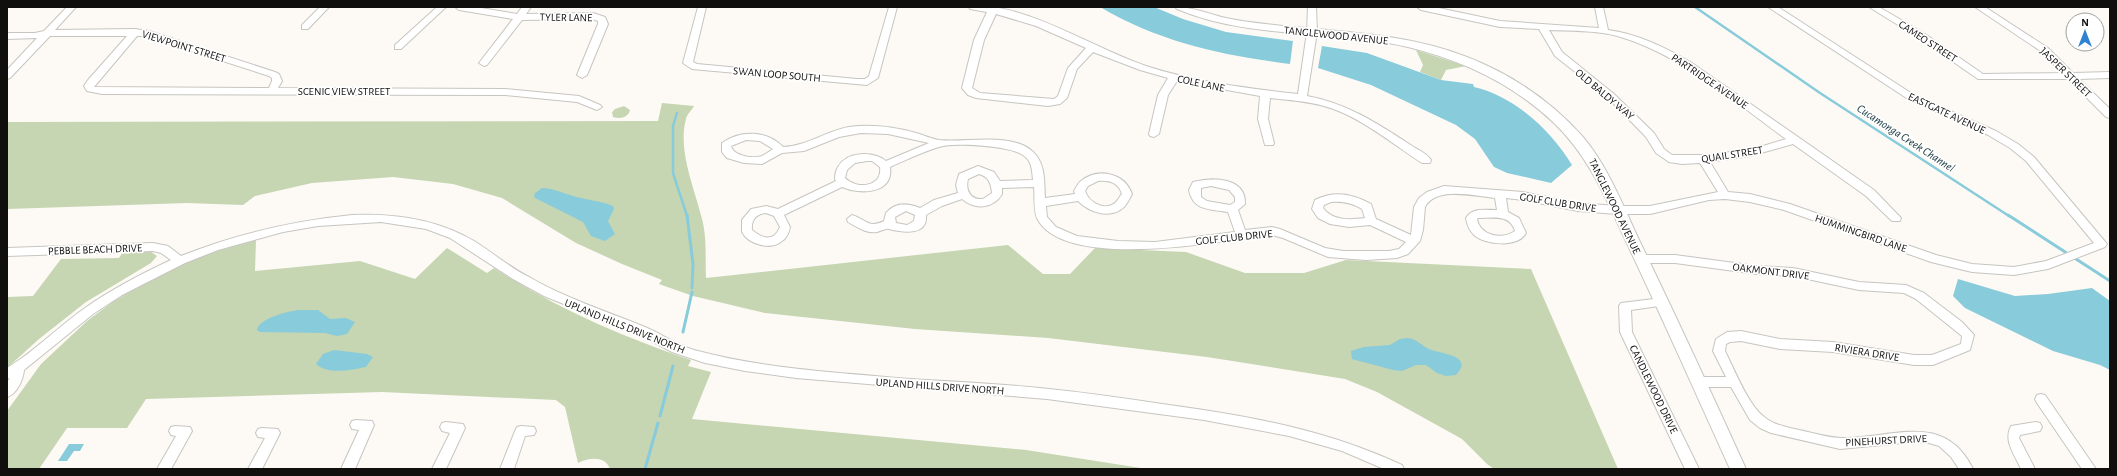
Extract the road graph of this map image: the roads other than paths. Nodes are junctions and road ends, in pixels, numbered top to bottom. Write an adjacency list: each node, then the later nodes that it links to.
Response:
1 (72, 7): 24 (street)
2 (325, 7): 18 (street)
3 (442, 7): 26 (street)
4 (459, 7): 17 (street, TYLER LANE)
5 (527, 7): 17 (street)
6 (705, 7): 7 (street, SWAN LOOP SOUTH)
7 (893, 7)
8 (973, 7): 16 (street, COLE LANE)
9 (1181, 7): 23 (street, TANGLEWOOD AVENUE)
10 (1312, 7): 23 (street)
11 (1421, 7): 19 (street, PARTRIDGE AVENUE)
12 (1599, 7): 21 (street)
13 (1772, 7): 67 (street, EASTGATE AVENUE)
14 (1873, 7): 30 (street, CAMEO STREET)
15 (1979, 7): 30 (street, JASPER STREET)
16 (993, 10): 27 (street, COLE LANE); 27 (street)
17 (520, 17): 28 (street); 29 (street, TYLER LANE)
18 (305, 28)
19 (1543, 28): 21 (street, PARTRIDGE AVENUE); 44 (street, OLD BALDY WAY)
20 (7, 29): 24 (street, VIEWPOINT STREET)
21 (1604, 31): 40 (street, PARTRIDGE AVENUE)
22 (135, 32): 24 (street, VIEWPOINT STREET); 34 (street, VIEWPOINT STREET); 34 (street, SCENIC VIEW STREET)
23 (1312, 32): 36 (street); 57 (street, TANGLEWOOD AVENUE)
24 (49, 33): 25 (street, VIEWPOINT STREET); 32 (street)
25 (7, 36)
26 (398, 47)
27 (1091, 48): 33 (street, COLE LANE)
28 (484, 63)
29 (582, 75)
30 (2069, 75): 31 (street); 38 (street, JASPER STREET)
31 (2110, 75)
32 (7, 76)
33 (1174, 77): 35 (street, COLE LANE); 39 (street)
34 (272, 91): 37 (street, SCENIC VIEW STREET)
35 (1265, 94): 36 (street, COLE LANE); 42 (street)
36 (1302, 98): 46 (street, COLE LANE)
37 (597, 107)
38 (2110, 115)
39 (1154, 134)
40 (1794, 140): 45 (street, QUAIL STREET); 61 (street, PARTRIDGE AVENUE)
41 (940, 143): 43 (street); 47 (street); 49 (street, GOLF CLUB DRIVE)
42 (1269, 143)
43 (780, 150)
44 (1669, 158): 45 (street, QUAIL STREET)
45 (1703, 159): 53 (street)
46 (1426, 160)
47 (885, 165): 48 (street); 48 (street)
48 (842, 183): 58 (street)
49 (1040, 183): 50 (street); 55 (street, GOLF CLUB DRIVE)
50 (997, 185): 52 (street); 52 (street)
51 (1500, 194): 57 (street, GOLF CLUB DRIVE); 60 (street); 66 (street, GOLF CLUB DRIVE)
52 (964, 195): 59 (street)
53 (1725, 195): 57 (street, HUMMINGBIRD LANE); 67 (street, HUMMINGBIRD LANE)
54 (1080, 197): 55 (street)
55 (1040, 203): 65 (street, GOLF CLUB DRIVE)
56 (1232, 209): 65 (street)
57 (1617, 210): 69 (street, TANGLEWOOD AVENUE)
58 (778, 213)
59 (920, 213): 64 (street); 64 (street)
60 (1503, 214)
61 (1896, 218)
62 (852, 219): 64 (street)
63 (1371, 220): 66 (street)
64 (890, 223)
65 (1242, 236): 66 (street, GOLF CLUB DRIVE)
66 (1414, 241)
67 (2101, 244)
68 (7, 252): 70 (street, PEBBLE BEACH DRIVE)
69 (1641, 259): 71 (street, TANGLEWOOD AVENUE); 72 (street, OAKMONT DRIVE)
70 (178, 260): 73 (street, UPLAND HILLS DRIVE NORTH); 90 (street, UPLAND HILLS DRIVE NORTH)
71 (1662, 302): 75 (street, TANGLEWOOD AVENUE); 91 (street, CANDLEWOOD DRIVE)
72 (1940, 313): 76 (street, RIVIERA DRIVE)
73 (18, 367): 74 (street, UPLAND HILLS DRIVE NORTH); 77 (street)
74 (7, 374)
75 (1698, 382): 76 (street); 92 (street, TANGLEWOOD AVENUE)
76 (1735, 382): 93 (street, PINEHURST DRIVE)
77 (8, 390)
78 (2041, 399): 95 (street)
79 (356, 425): 87 (street)
80 (446, 427): 88 (street)
81 (2036, 427): 94 (street)
82 (530, 431): 89 (street)
83 (175, 432): 85 (street)
84 (262, 433): 86 (street)
85 (164, 469)
86 (256, 469)
87 (348, 469)
88 (439, 469)
89 (507, 469)
90 (1397, 469)
91 (1692, 469)
92 (1738, 469)
93 (1966, 469)
94 (2028, 469)
95 (2089, 469)

